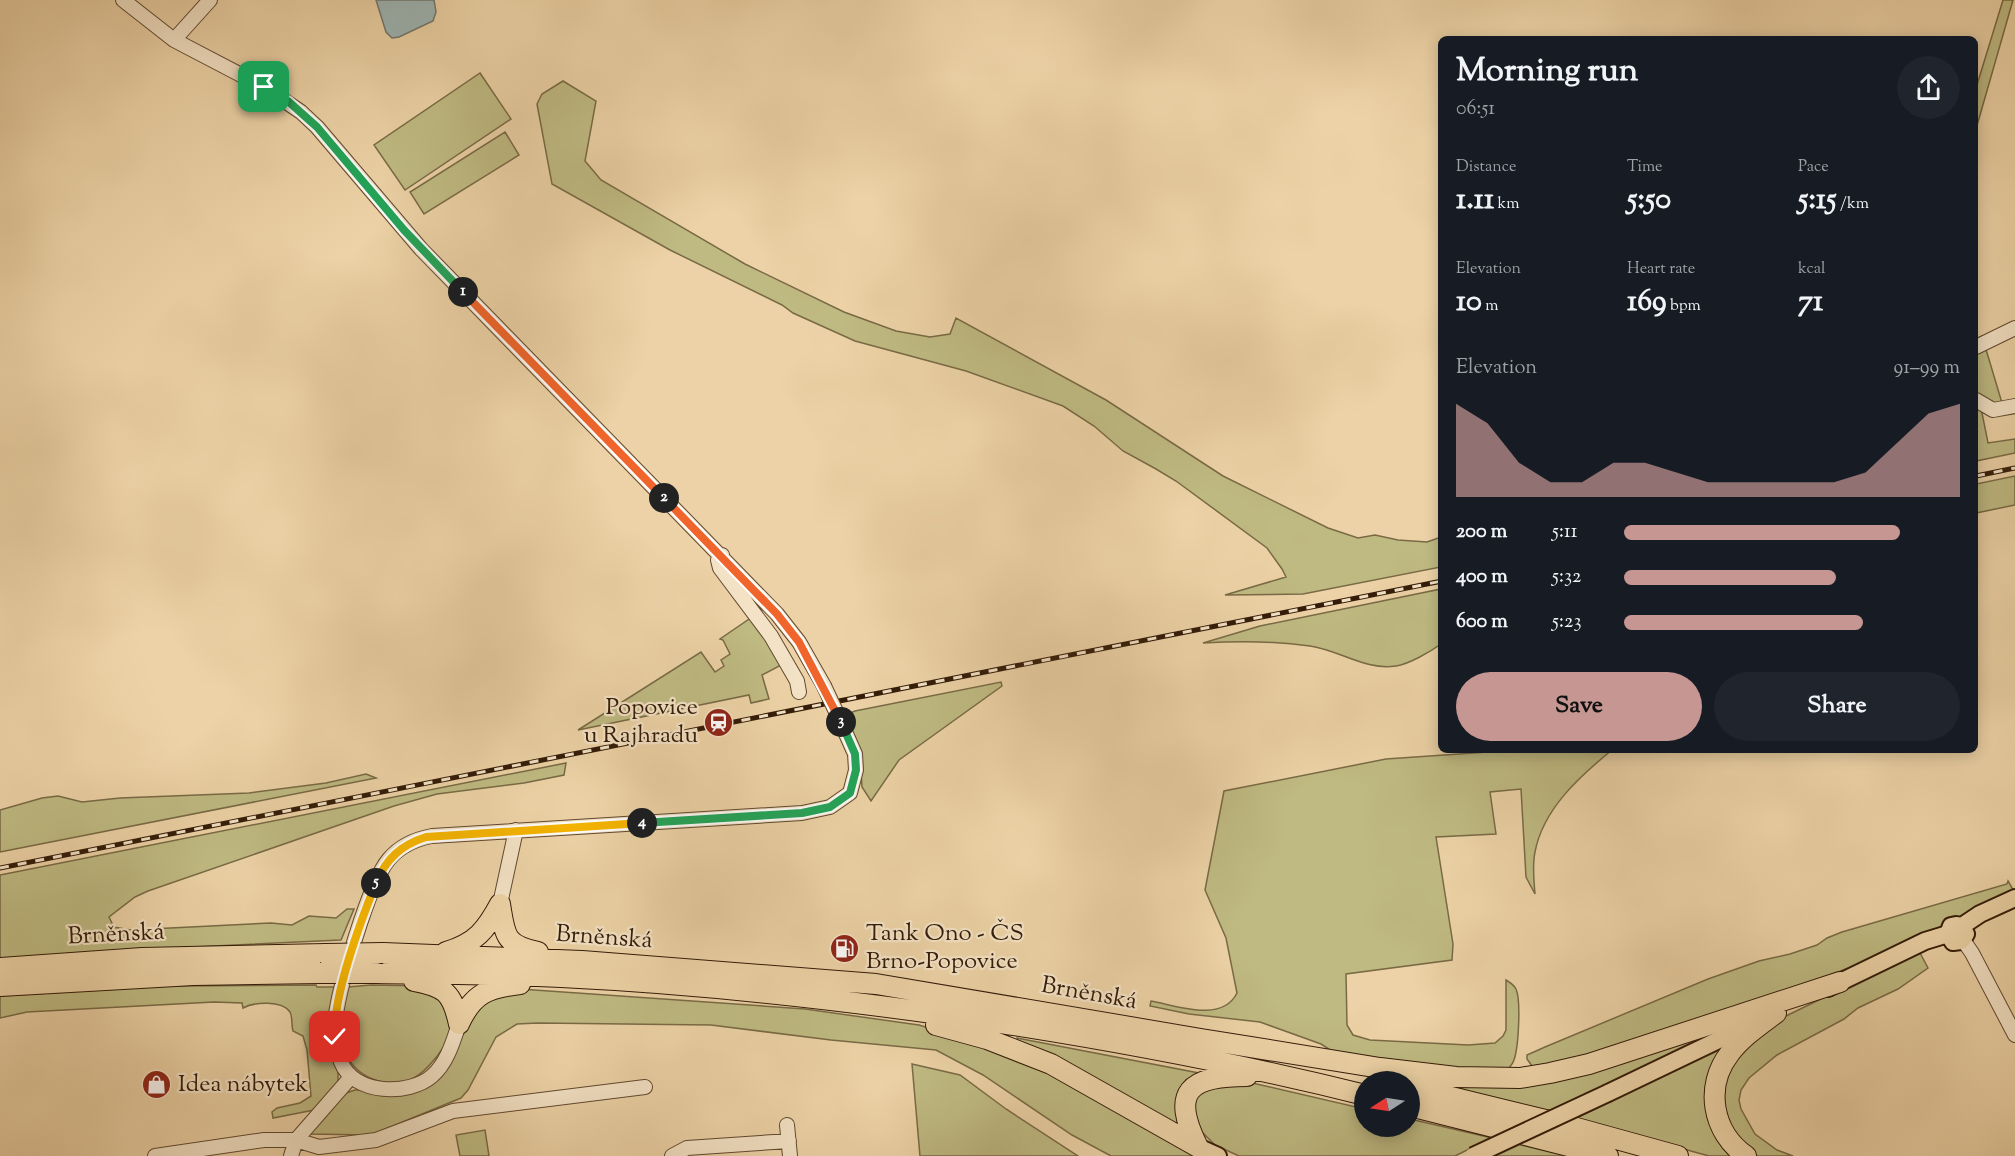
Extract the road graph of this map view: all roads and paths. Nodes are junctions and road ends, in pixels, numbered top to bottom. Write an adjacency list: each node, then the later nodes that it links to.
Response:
1 (123, 0): 3 (street)
2 (210, 0): 3 (street)
3 (174, 40): 8 (street)
4 (2015, 328): 5 (street)
5 (1978, 346)
6 (1978, 401): 7 (street)
7 (2015, 406)
8 (722, 555): 9 (street); 10 (street, bridge)
9 (799, 692)
10 (516, 830): 12 (street); 28 (street)
11 (2015, 898): 13 (main road)
12 (500, 904): 14 (highway); 15 (highway)
13 (1958, 934): 19 (main road); 24 (street)
14 (435, 955): 15 (highway, Brněnská); 16 (highway, Brněnská, bridge)
15 (582, 961): 25 (highway, Brněnská)
16 (0, 968)
17 (376, 973): 18 (highway, Brněnská); 20 (highway, Brněnská, bridge); 23 (highway)
18 (563, 977): 21 (highway, Brněnská); 23 (highway)
19 (1840, 982): 22 (main road); 25 (highway)
20 (0, 986)
21 (846, 1002): 27 (highway); 36 (highway)
22 (1776, 1013): 42 (main road, bridge); 45 (highway)
23 (459, 1024): 28 (street)
24 (2015, 1035)
25 (1201, 1040): 26 (highway)
26 (1354, 1075)
27 (1283, 1076): 31 (highway); 36 (highway)
28 (351, 1077): 34 (street)
29 (645, 1087): 34 (street)
30 (1420, 1089): 44 (highway)
31 (1354, 1092)
32 (1420, 1109): 43 (highway)
33 (787, 1125): 35 (street)
34 (296, 1140): 37 (street); 38 (street)
35 (789, 1142): 39 (street); 40 (street)
36 (1198, 1147): 41 (main road)
37 (154, 1156)
38 (291, 1156)
39 (672, 1156)
40 (790, 1156)
41 (1218, 1156)
42 (1473, 1156)
43 (1608, 1156)
44 (1678, 1156)
45 (1746, 1156)

